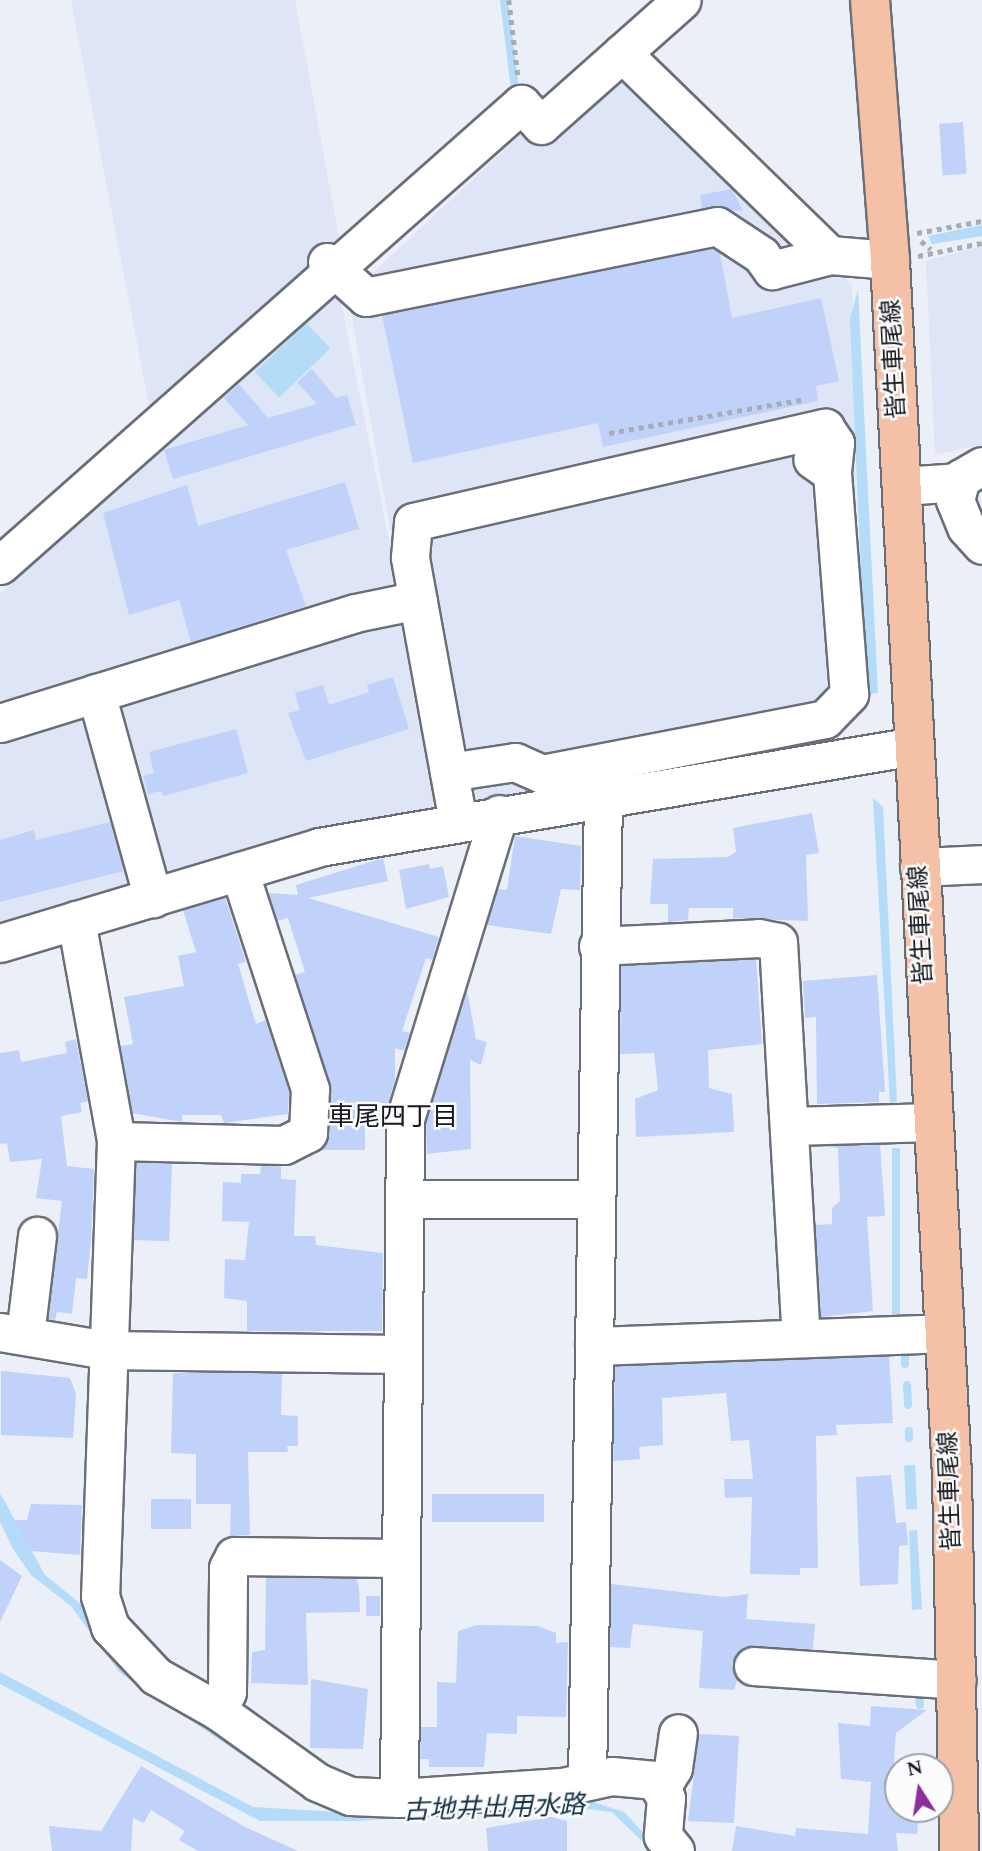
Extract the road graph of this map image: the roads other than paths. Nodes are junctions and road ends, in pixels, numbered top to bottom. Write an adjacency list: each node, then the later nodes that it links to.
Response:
1 (682, 0): 3 (street)
2 (870, 0): 4 (main road, 皆生車尾線)
3 (622, 53): 5 (street); 6 (street)
4 (903, 246): 5 (street); 8 (main road, 皆生車尾線)
5 (830, 255): 6 (street)
6 (338, 273): 10 (street)
7 (971, 474): 8 (street); 9 (street)
8 (902, 486): 14 (main road, 皆生車尾線)
9 (982, 545)
10 (0, 565)
11 (418, 600): 12 (street); 15 (street); 15 (street)
12 (96, 693): 13 (street); 22 (street)
13 (0, 723)
14 (914, 746): 16 (street); 20 (main road, 皆生車尾線)
15 (449, 772): 18 (street)
16 (603, 796): 17 (street); 25 (street)
17 (499, 814): 18 (street); 29 (street)
18 (458, 822): 21 (street)
19 (982, 864): 20 (street)
20 (919, 867): 26 (main road, 皆生車尾線)
21 (239, 871): 22 (street); 28 (street)
22 (153, 898): 23 (street)
23 (76, 920): 24 (street); 28 (street)
24 (0, 943)
25 (598, 946): 27 (street); 30 (street)
26 (933, 1122): 27 (street); 32 (main road, 皆生車尾線)
27 (791, 1126): 34 (street)
28 (116, 1141): 36 (street)
29 (405, 1199): 30 (street); 37 (street)
30 (594, 1199): 35 (street)
31 (37, 1236): 33 (street)
32 (944, 1333): 34 (street); 40 (main road, 皆生車尾線)
33 (12, 1334): 36 (street)
34 (801, 1337): 35 (street)
35 (594, 1346): 43 (street)
36 (106, 1350): 37 (street); 41 (street)
37 (400, 1354): 38 (street)
38 (398, 1558): 41 (street); 46 (street)
39 (753, 1666): 40 (street)
40 (957, 1680): 45 (main road, 皆生車尾線)
41 (218, 1711): 46 (street)
42 (678, 1733): 44 (street)
43 (587, 1781): 44 (street); 46 (street)
44 (662, 1786): 47 (street)
45 (971, 1797): 48 (main road, 皆生車尾線)
46 (399, 1798)
47 (675, 1851)
48 (959, 1851)

